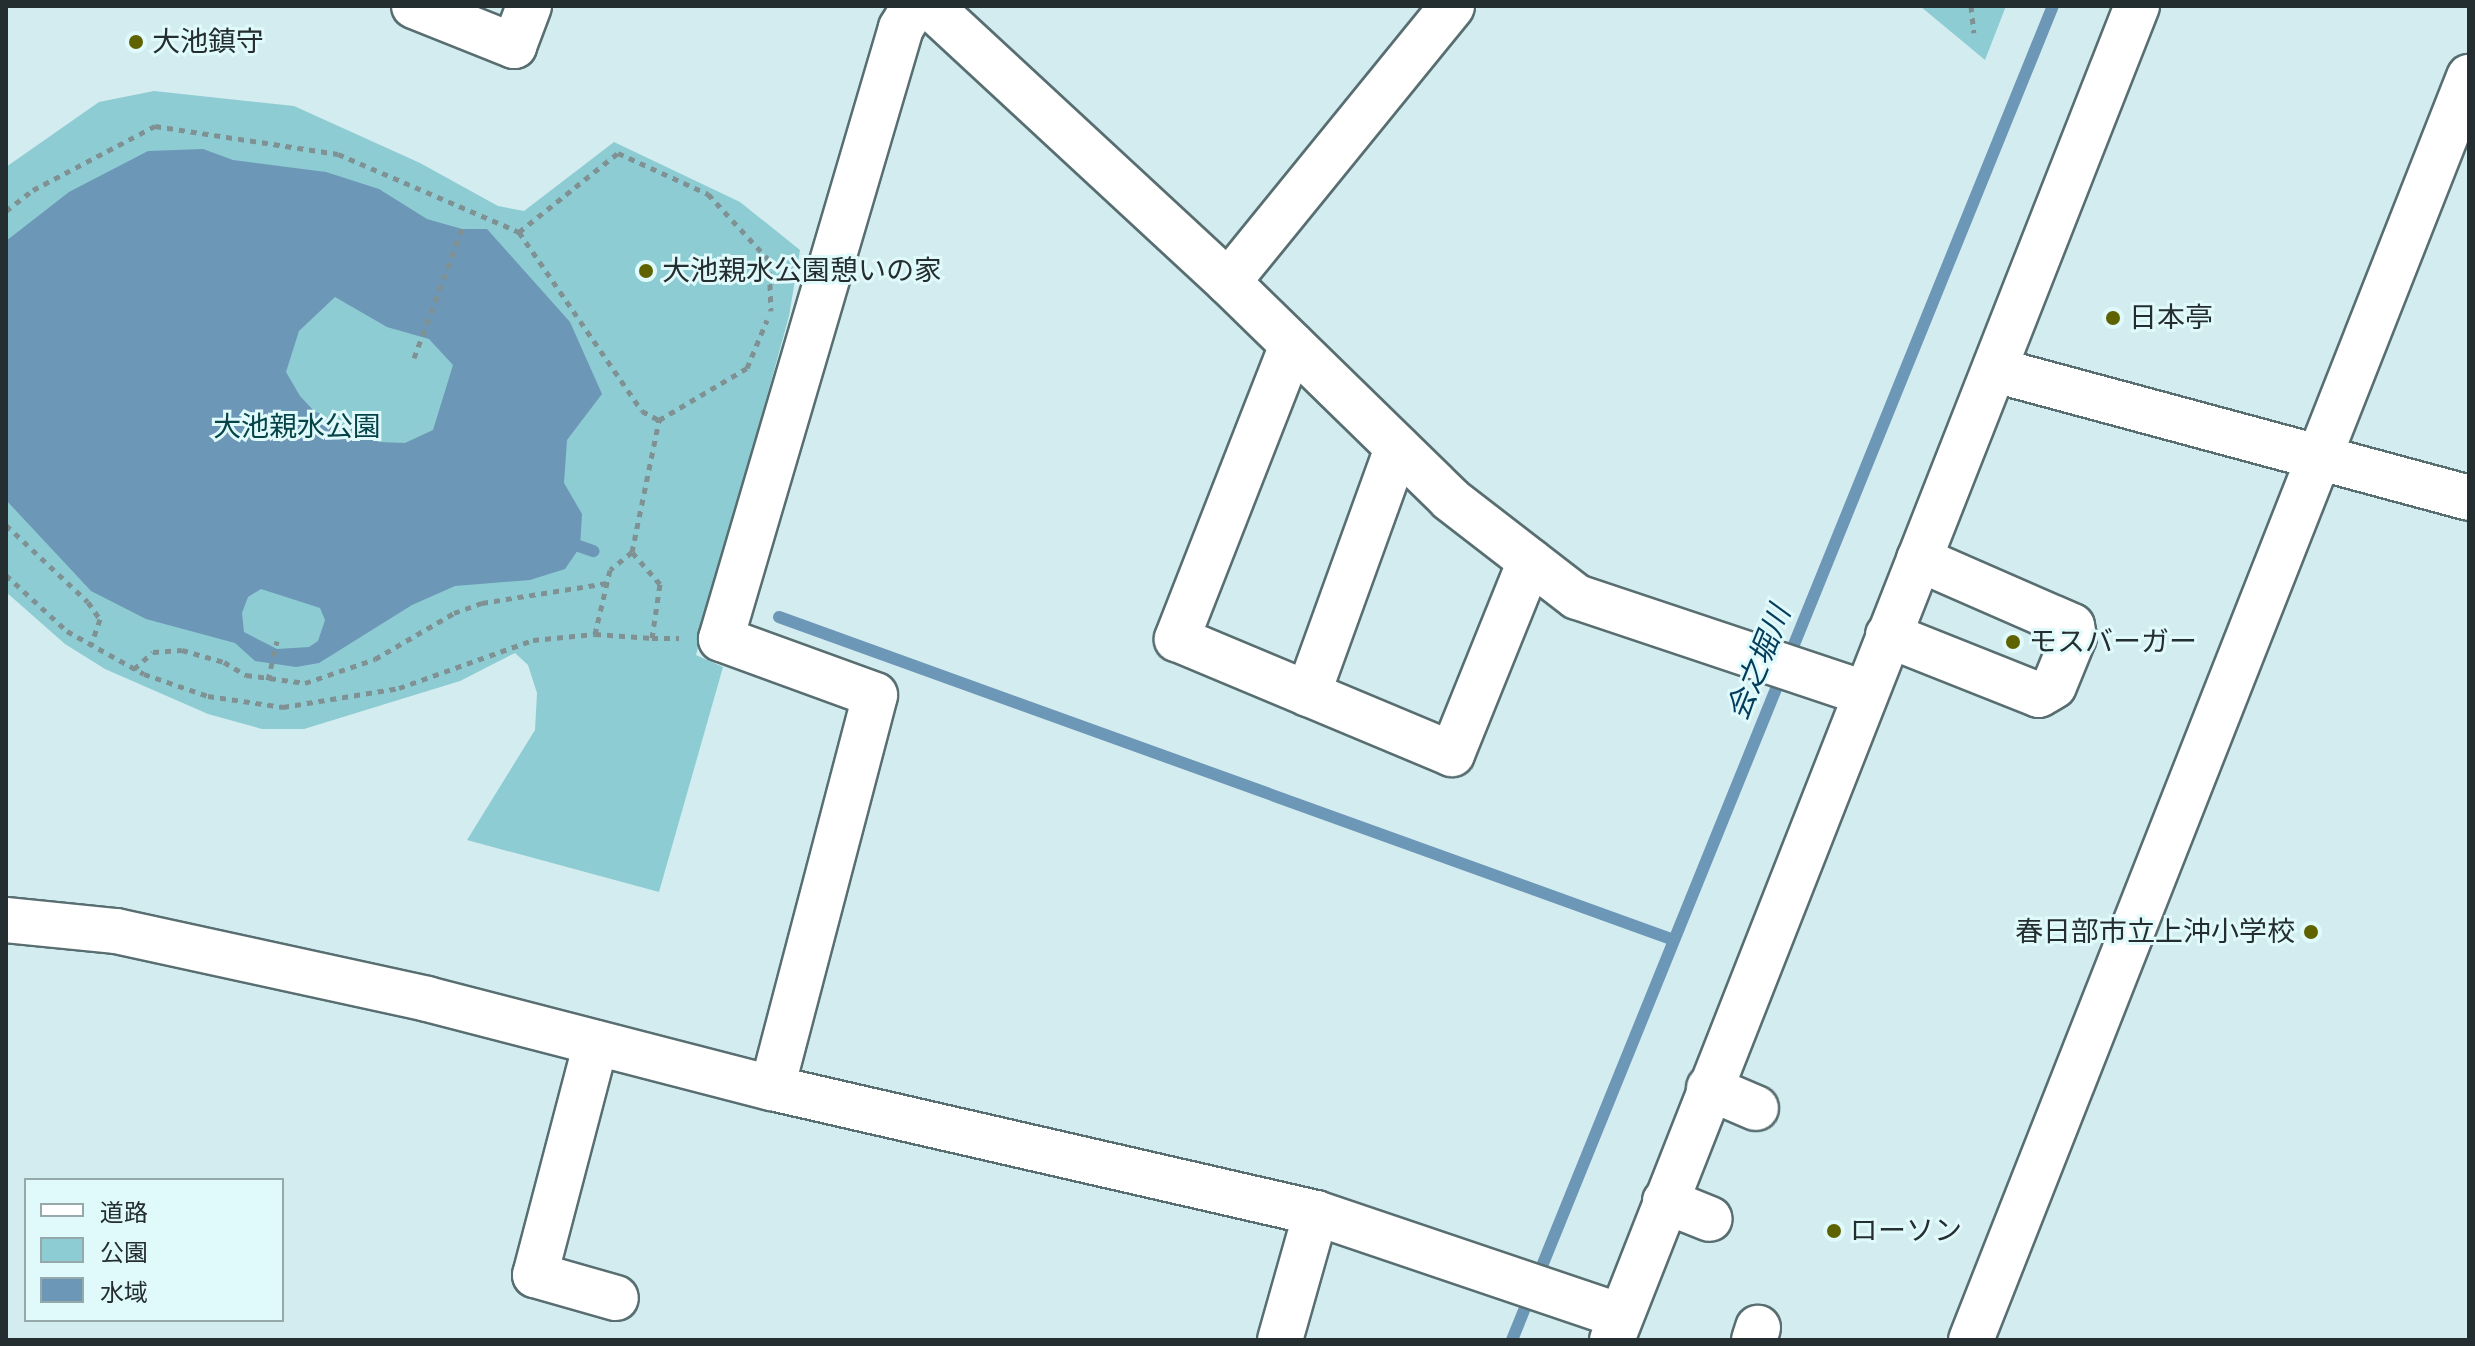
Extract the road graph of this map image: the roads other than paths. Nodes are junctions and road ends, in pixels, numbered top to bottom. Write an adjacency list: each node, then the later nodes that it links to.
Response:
1 (414, 6): 2 (street)
2 (529, 6)
3 (914, 6): 23 (street)
4 (930, 6): 9 (street)
5 (1452, 6): 9 (street)
6 (2137, 6): 11 (street)
7 (2469, 77): 8 (street)
8 (2456, 142): 13 (street)
9 (1228, 282): 10 (street)
10 (1292, 345): 12 (street); 20 (street)
11 (1995, 370): 13 (street); 15 (street)
12 (1397, 448): 17 (street); 20 (street)
13 (2317, 457): 14 (street); 32 (street)
14 (2469, 498)
15 (1925, 545): 16 (street); 18 (street); 18 (street)
16 (1971, 548)
17 (1530, 561): 19 (street); 20 (street)
18 (1888, 635): 19 (street)
19 (1864, 693): 24 (street)
20 (1308, 694)
21 (6, 920): 22 (street)
22 (596, 1043): 23 (street); 29 (street)
23 (772, 1088): 27 (street)
24 (1709, 1088): 25 (street); 26 (street)
25 (1756, 1108)
26 (1665, 1201): 28 (street); 30 (street)
27 (1316, 1213): 30 (street); 31 (street)
28 (1710, 1219)
29 (616, 1298)
30 (1616, 1328)
31 (1280, 1340)
32 (1971, 1340)

